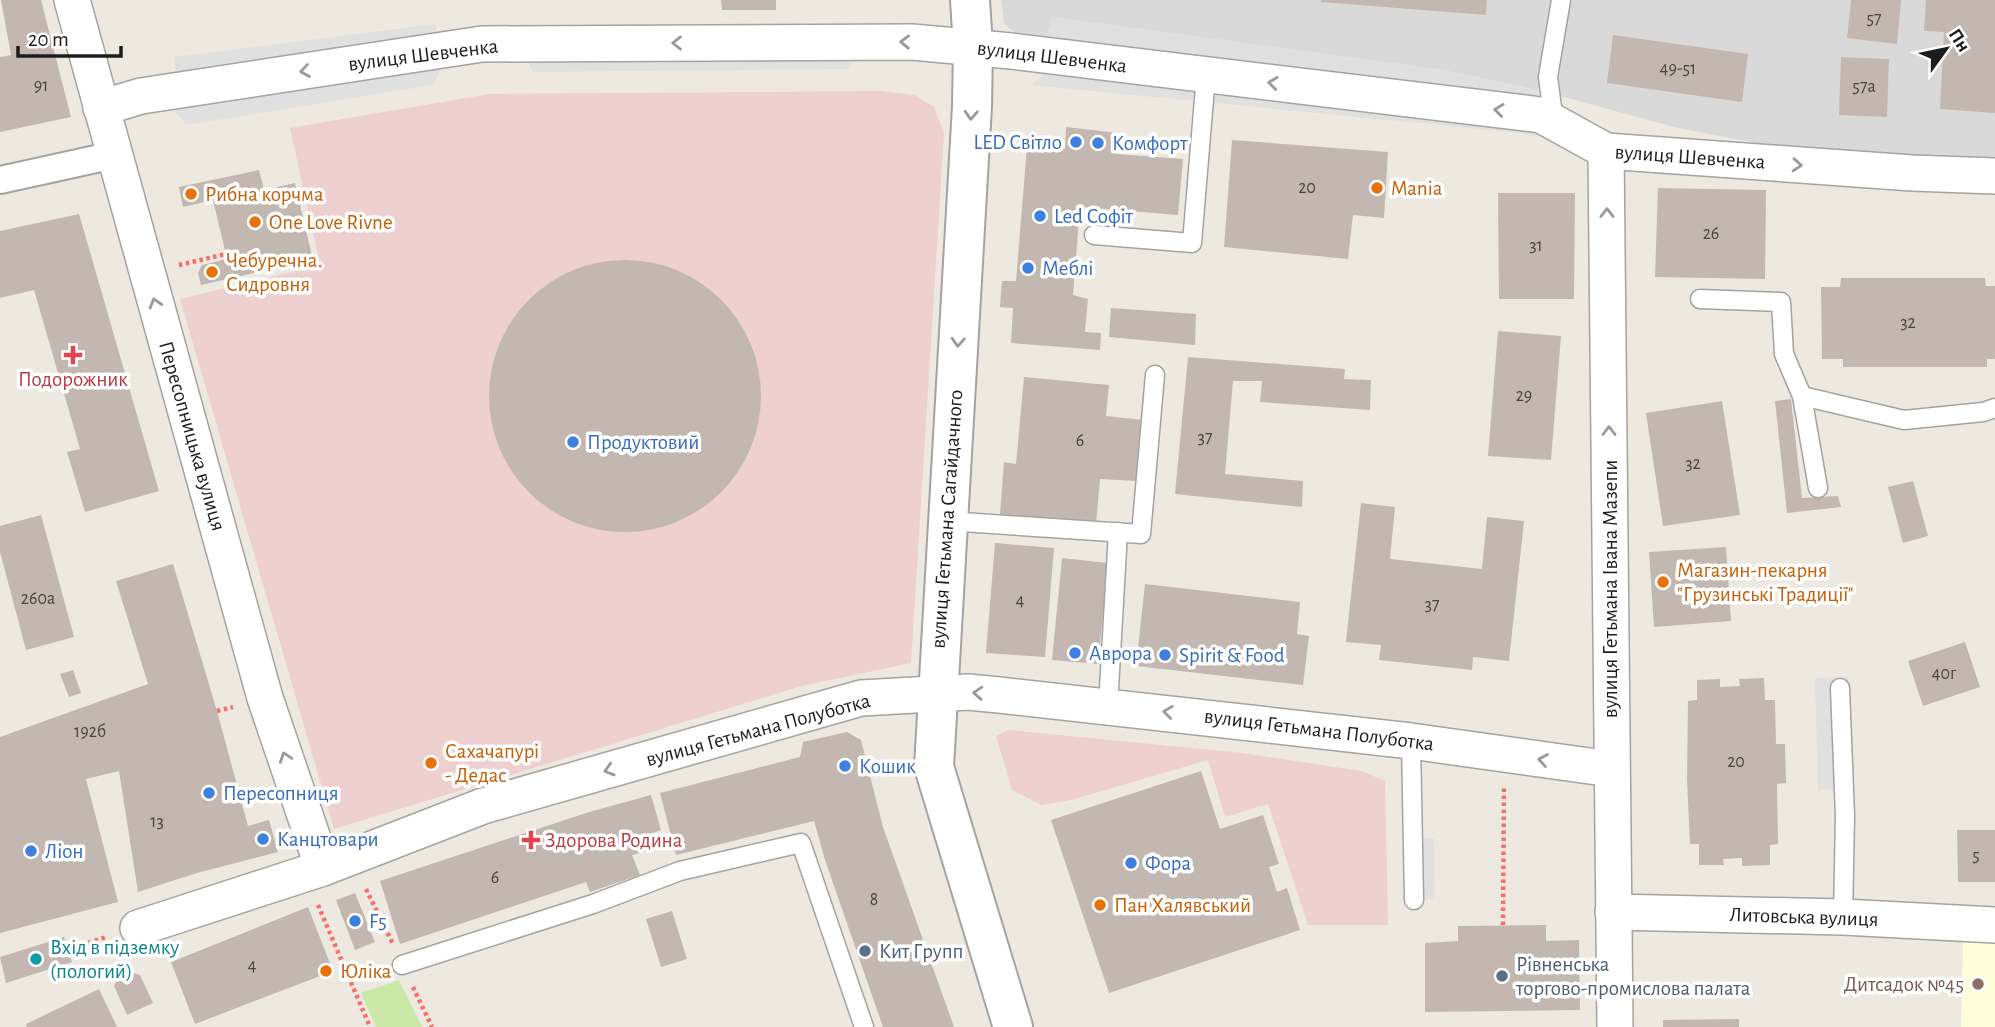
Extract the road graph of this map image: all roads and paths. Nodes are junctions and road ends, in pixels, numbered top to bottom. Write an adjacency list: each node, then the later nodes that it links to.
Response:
1 (72, 0): 6 (street, Пересопницька вулиця)
2 (971, 0): 4 (street, вулиця Гетьмана Сагайдачного)
3 (1561, 0): 7 (lane)
4 (973, 47): 5 (street, вулиця Шевченка); 6 (street, вулиця Шевченка, one-way to 6); 20 (street, вулиця Гетьмана Сагайдачного, one-way to 20)
5 (1206, 75): 7 (street, вулиця Шевченка, one-way to 5); 12 (lane)
6 (101, 108): 9 (street, Пересопницька вулиця)
7 (1555, 123): 8 (street, вулиця Шевченка)
8 (1606, 151): 10 (street, вулиця Шевченка, one-way to 10); 27 (street, вулиця Гетьмана Івана Мазепи, one-way to 8)
9 (114, 155): 11 (street); 28 (street, Пересопницька вулиця, one-way to 9)
10 (1995, 176)
11 (0, 180)
12 (1094, 235)
13 (226, 254): 14 (path)
14 (202, 259)
15 (1700, 299): 17 (lane)
16 (1155, 375): 21 (lane)
17 (1802, 396): 18 (lane); 19 (lane)
18 (1995, 408)
19 (1818, 488)
20 (947, 521): 21 (lane); 23 (street, вулиця Гетьмана Сагайдачного)
21 (1118, 532): 24 (lane)
22 (1840, 688): 31 (lane)
23 (936, 693): 24 (street, вулиця Гетьмана Полуботка, one-way to 23); 28 (street, вулиця Гетьмана Полуботка, one-way to 28); 39 (street, вулиця Гетьмана Сагайдачного)
24 (1108, 706): 25 (street, вулиця Гетьмана Полуботка, one-way to 24)
25 (1411, 741): 26 (street, вулиця Гетьмана Полуботка); 29 (lane)
26 (1506, 754): 27 (street, вулиця Гетьмана Полуботка, one-way to 26); 32 (path)
27 (1611, 769): 30 (street, вулиця Гетьмана Івана Мазепи)
28 (327, 877): 34 (street, вулиця Гетьмана Полуботка); 35 (path); 36 (path)
29 (1414, 900)
30 (1613, 912): 31 (street, Литовська вулиця); 40 (street, вулиця Гетьмана Івана Мазепи)
31 (1843, 917): 33 (street, Литовська вулиця)
32 (1503, 925)
33 (1995, 925)
34 (138, 928)
35 (402, 965): 37 (path); 38 (lane)
36 (370, 1027)
37 (432, 1027)
38 (864, 1027)
39 (1013, 1027)
40 (1615, 1027)

